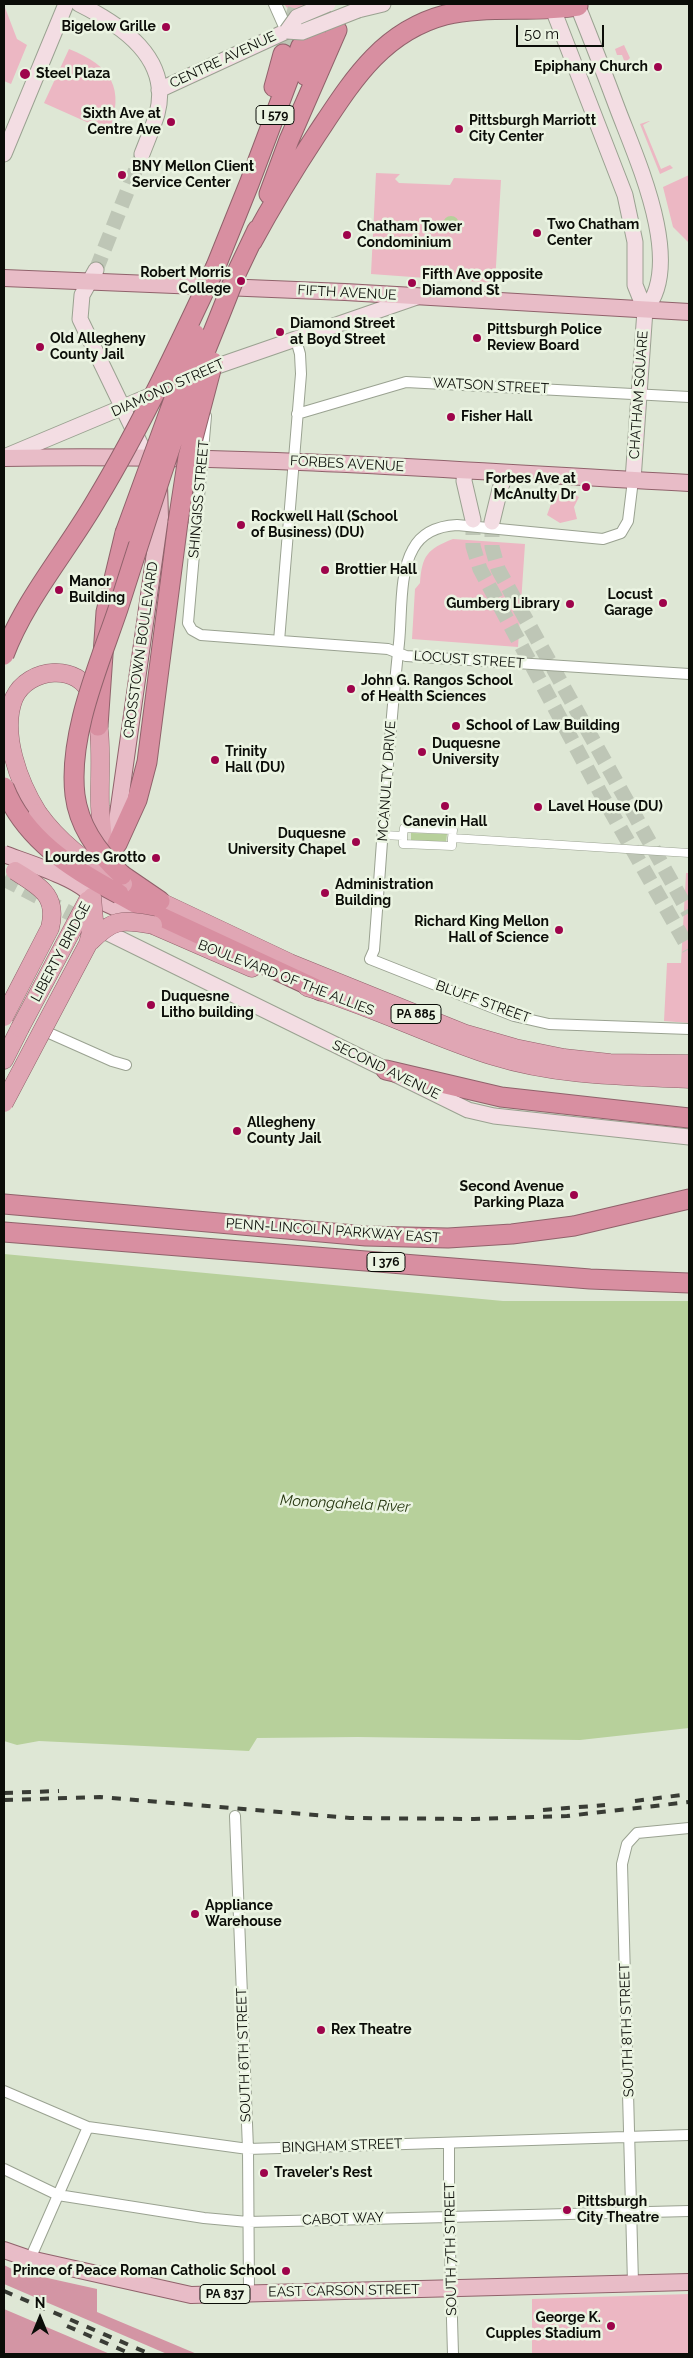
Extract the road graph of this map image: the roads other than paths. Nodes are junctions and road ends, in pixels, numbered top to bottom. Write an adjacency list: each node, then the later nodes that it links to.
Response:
1 (66, 4): 15 (main road)
2 (79, 4): 13 (main road)
3 (275, 4): 8 (street)
4 (328, 4): 8 (main road, CENTRE AVENUE, bridge)
5 (383, 4): 8 (main road, CENTRE AVENUE, bridge)
6 (580, 5): 7 (highway); 24 (main road)
7 (552, 7): 18 (highway); 24 (main road)
8 (283, 29): 13 (main road, CENTRE AVENUE)
9 (337, 30): 14 (highway, I 579)
10 (318, 38): 14 (highway)
11 (300, 46): 17 (highway, I 579)
12 (283, 54): 17 (highway)
13 (159, 90): 16 (main road)
14 (289, 140): 18 (highway, I 579)
15 (4, 154)
16 (142, 154)
17 (249, 184): 19 (highway, I 579)
18 (252, 242): 20 (highway, I 579)
19 (218, 261): 45 (highway, bridge); 47 (highway, bridge)
20 (237, 271): 53 (highway, bridge); 58 (highway, bridge)
21 (93, 275): 22 (main road, FIFTH AVENUE); 23 (main road, FIFTH AVENUE); 30 (main road)
22 (4, 278)
23 (418, 296): 24 (main road, FIFTH AVENUE); 26 (main road, DIAMOND STREET)
24 (645, 310): 25 (main road, FIFTH AVENUE); 28 (main road, CHATHAM SQUARE)
25 (689, 312)
26 (296, 340): 27 (main road, DIAMOND STREET); 31 (street)
27 (210, 368): 30 (main road, DIAMOND STREET); 34 (street, SHINGISS STREET)
28 (639, 395): 29 (street, WATSON STREET); 31 (street, WATSON STREET); 38 (main road, CHATHAM SQUARE)
29 (689, 398)
30 (122, 409): 32 (main road, DIAMOND STREET); 33 (main road)
31 (297, 414): 35 (street)
32 (4, 457): 33 (main road, FORBES AVENUE)
33 (148, 458): 34 (main road, FORBES AVENUE); 53 (main road, CROSSTOWN BOULEVARD)
34 (203, 460): 35 (main road, FORBES AVENUE); 42 (street, SHINGISS STREET)
35 (293, 461): 36 (main road, FORBES AVENUE); 43 (street)
36 (465, 471): 37 (main road, FORBES AVENUE); 40 (main road)
37 (506, 473): 38 (main road, FORBES AVENUE); 41 (main road)
38 (633, 480): 39 (main road, FORBES AVENUE); 44 (street, MCANULTY DRIVE)
39 (689, 483)
40 (473, 520)
41 (492, 522)
42 (192, 630): 43 (street, LOCUST STREET)
43 (279, 641): 44 (street, LOCUST STREET)
44 (398, 653): 46 (street, LOCUST STREET); 50 (street, MCANULTY DRIVE)
45 (4, 655)
46 (689, 674)
47 (96, 690): 48 (highway); 58 (highway, bridge)
48 (98, 726): 56 (highway)
49 (4, 787): 58 (highway, bridge)
50 (383, 835): 51 (street); 64 (street, MCANULTY DRIVE)
51 (403, 836): 52 (street); 52 (street)
52 (452, 838): 54 (street)
53 (117, 844): 56 (highway, LIBERTY BRIDGE)
54 (689, 853)
55 (4, 854): 59 (main road, BOULEVARD OF THE ALLIES, bridge)
56 (105, 863): 59 (highway, LIBERTY BRIDGE)
57 (10, 869): 59 (main road, BOULEVARD OF THE ALLIES, bridge); 66 (highway, bridge)
58 (121, 884): 60 (highway); 65 (highway)
59 (90, 898): 61 (main road, BOULEVARD OF THE ALLIES, bridge); 63 (highway, bridge); 69 (highway, LIBERTY BRIDGE, bridge)
60 (160, 901): 70 (highway, BOULEVARD OF THE ALLIES / PA 885)
61 (153, 925): 63 (highway, bridge); 65 (highway, BOULEVARD OF THE ALLIES)
62 (104, 931): 72 (main road, SECOND AVENUE)
63 (88, 944): 74 (highway, bridge)
64 (370, 959): 67 (street, BLUFF STREET)
65 (321, 991): 73 (highway, BOULEVARD OF THE ALLIES / PA 885)
66 (4, 1017)
67 (689, 1029)
68 (49, 1033): 71 (street)
69 (4, 1060)
70 (689, 1064)
71 (126, 1065)
72 (386, 1070): 75 (highway); 76 (main road, SECOND AVENUE)
73 (689, 1079)
74 (4, 1103)
75 (689, 1118)
76 (689, 1137)
77 (689, 1199): 78 (highway, PENN-LINCOLN PARKWAY EAST / I 376)
78 (4, 1204)
79 (4, 1225): 81 (highway)
80 (4, 1232): 81 (highway, PENN-LINCOLN PARKWAY EAST / I 376)
81 (82, 1238): 82 (highway, PENN-LINCOLN PARKWAY EAST / I 376)
82 (689, 1283)
83 (235, 1816): 90 (street, SOUTH 6TH STREET)
84 (689, 1828): 88 (street, SOUTH 8TH STREET)
85 (4, 2091): 86 (street, BINGHAM STREET)
86 (88, 2127): 90 (street, BINGHAM STREET); 92 (street)
87 (689, 2135): 88 (street, BINGHAM STREET)
88 (629, 2138): 89 (street, BINGHAM STREET); 94 (street, SOUTH 8TH STREET)
89 (449, 2143): 90 (street, BINGHAM STREET); 95 (street, SOUTH 7TH STREET)
90 (248, 2149): 96 (street, SOUTH 6TH STREET)
91 (4, 2169): 92 (street, CABOT WAY)
92 (58, 2195): 96 (street, CABOT WAY); 98 (street)
93 (689, 2211): 94 (street, CABOT WAY)
94 (632, 2212): 95 (street, CABOT WAY); 100 (street, SOUTH 8TH STREET)
95 (449, 2216): 96 (street, CABOT WAY); 101 (street, SOUTH 7TH STREET)
96 (248, 2222): 102 (street, SOUTH 6TH STREET)
97 (4, 2250): 98 (main road, EAST CARSON STREET / PA 837)
98 (30, 2259): 102 (main road, EAST CARSON STREET / PA 837)
99 (689, 2282): 100 (main road, EAST CARSON STREET / PA 837)
100 (634, 2283): 101 (main road, EAST CARSON STREET / PA 837)
101 (451, 2289): 102 (main road, EAST CARSON STREET / PA 837); 103 (street, SOUTH 7TH STREET)
102 (249, 2293)
103 (454, 2354)

